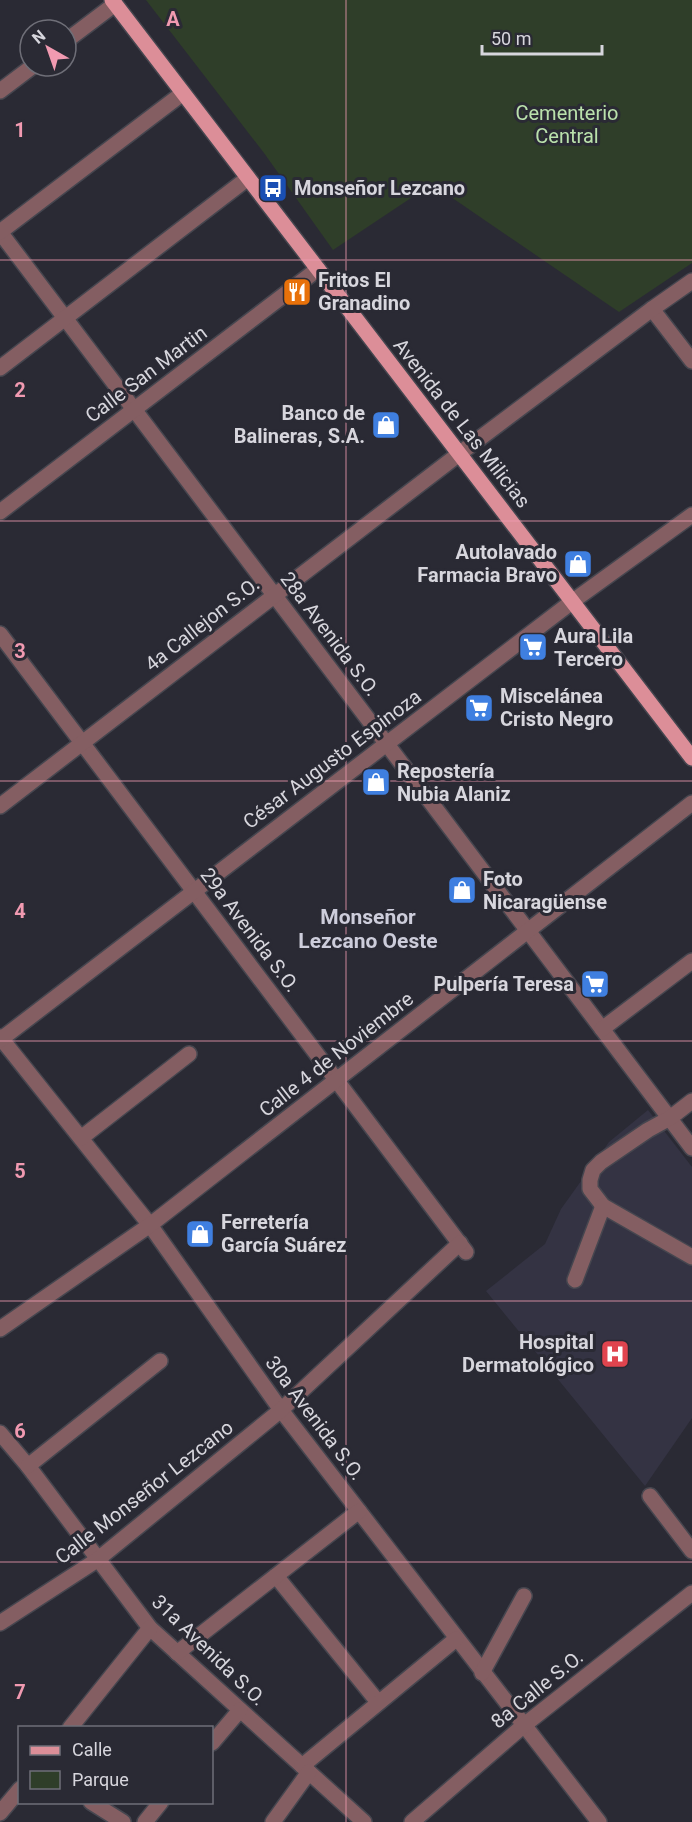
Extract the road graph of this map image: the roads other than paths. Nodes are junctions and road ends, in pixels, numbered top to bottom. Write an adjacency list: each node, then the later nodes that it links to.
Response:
1 (114, 2): 2 (street); 5 (main road, Avenida de Las Milicias)
2 (78, 31)
3 (18, 77): 4 (street)
4 (0, 91)
5 (183, 93): 6 (main road, Avenida de Las Milicias); 7 (street)
6 (248, 178): 8 (main road, Avenida de Las Milicias); 11 (street)
7 (0, 232): 11 (street, 28a Avenida S.O.)
8 (318, 269): 14 (street, Calle San Martin); 15 (main road, Avenida de Las Milicias)
9 (692, 280): 10 (street, 4a Callejon S.O.)
10 (652, 309): 12 (street); 15 (street, 4a Callejon S.O.)
11 (65, 319): 13 (street); 14 (street, 28a Avenida S.O.)
12 (692, 361)
13 (0, 368)
14 (134, 410): 16 (street, Calle San Martin); 18 (street, 28a Avenida S.O.)
15 (459, 454): 18 (street, 4a Callejon S.O.); 19 (main road, Avenida de Las Milicias)
16 (0, 512)
17 (692, 515): 19 (street, César Augusto Espinoza)
18 (274, 596): 21 (street, 4a Callejon S.O.); 22 (street, 28a Avenida S.O.)
19 (573, 601): 22 (street, César Augusto Espinoza); 23 (main road, Avenida de Las Milicias)
20 (0, 634): 21 (street, 29a Avenida S.O.)
21 (82, 743): 25 (street, 4a Callejon S.O.); 26 (street, 29a Avenida S.O.)
22 (387, 744): 26 (street, César Augusto Espinoza); 27 (street, 28a Avenida S.O.)
23 (692, 758)
24 (692, 803): 27 (street, Calle 4 de Noviembre)
25 (0, 806)
26 (194, 891): 30 (street, César Augusto Espinoza); 32 (street, 29a Avenida S.O.)
27 (528, 931): 29 (street, 28a Avenida S.O.); 32 (street, Calle 4 de Noviembre)
28 (692, 961): 29 (street)
29 (602, 1029): 34 (street, 28a Avenida S.O.)
30 (0, 1039): 35 (street, 30a Avenida S.O.)
31 (189, 1054): 35 (street)
32 (337, 1080): 38 (street, Calle 4 de Noviembre); 39 (street, 29a Avenida S.O.)
33 (692, 1101): 34 (street)
34 (670, 1118): 36 (street, 28a Avenida S.O.); 37 (street)
35 (81, 1138): 38 (street, 30a Avenida S.O.)
36 (692, 1148)
37 (603, 1206): 40 (street); 41 (street)
38 (150, 1225): 42 (street, Calle 4 de Noviembre); 44 (street, 30a Avenida S.O.)
39 (463, 1247): 44 (street, Calle Monseñor Lezcano)
40 (692, 1257)
41 (575, 1280)
42 (0, 1329)
43 (160, 1361): 46 (street)
44 (281, 1410): 48 (street, 30a Avenida S.O.); 50 (street, Calle Monseñor Lezcano)
45 (0, 1433): 46 (street, 31a Avenida S.O.)
46 (28, 1466): 50 (street, 31a Avenida S.O.)
47 (650, 1496): 49 (street)
48 (358, 1511): 51 (street); 56 (street, 30a Avenida S.O.)
49 (692, 1551)
50 (97, 1560): 54 (street, Calle Monseñor Lezcano); 55 (street, 31a Avenida S.O.)
51 (276, 1576): 57 (street); 59 (street)
52 (692, 1593): 62 (street, 8a Calle S.O.)
53 (524, 1596): 58 (street)
54 (0, 1623)
55 (150, 1628): 57 (street, 31a Avenida S.O.); 61 (street)
56 (456, 1639): 58 (street, 30a Avenida S.O.); 59 (street)
57 (177, 1653): 60 (street, 31a Avenida S.O.)
58 (482, 1672): 62 (street, 30a Avenida S.O.)
59 (378, 1702): 64 (street)
60 (240, 1710): 63 (street); 64 (street, 31a Avenida S.O.)
61 (72, 1726)
62 (523, 1726): 73 (street, 8a Calle S.O.); 74 (street, 30a Avenida S.O.)
63 (213, 1742)
64 (305, 1769): 71 (street); 72 (street, 31a Avenida S.O.)
65 (18, 1791): 68 (street)
66 (93, 1804): 69 (street)
67 (160, 1804): 70 (street)
68 (0, 1813)
69 (123, 1822)
70 (145, 1822)
71 (273, 1822)
72 (364, 1822)
73 (412, 1822)
74 (599, 1822)

